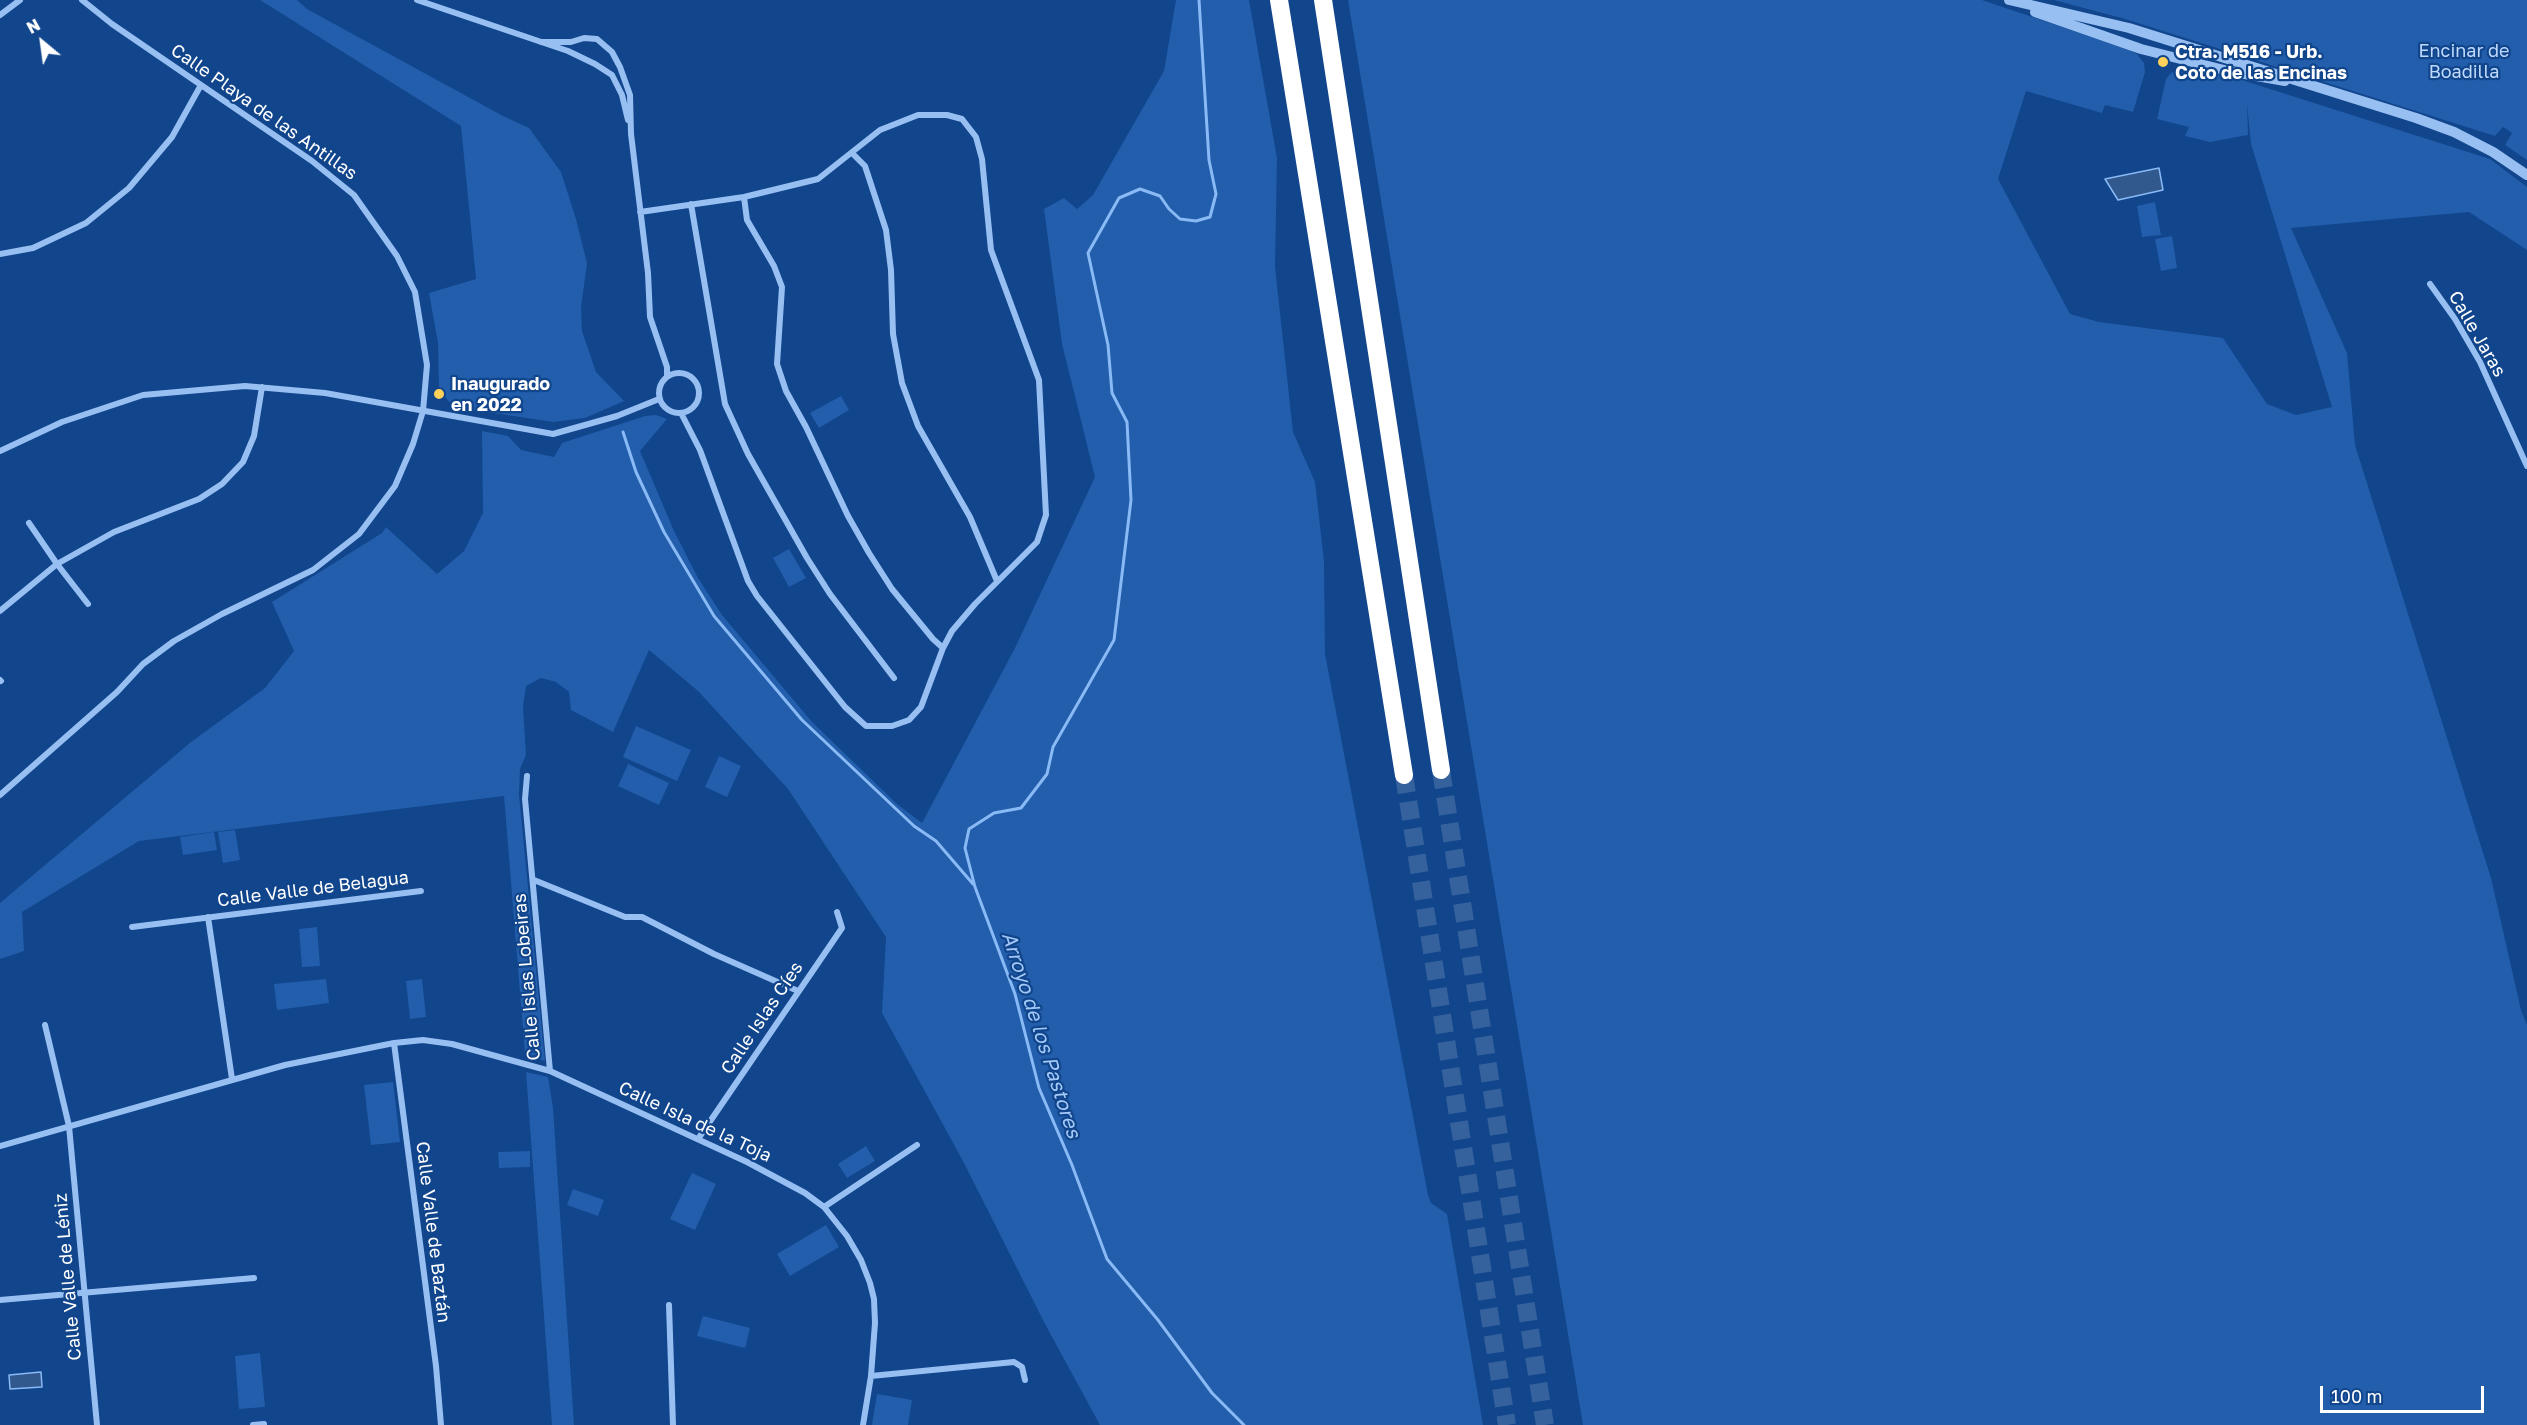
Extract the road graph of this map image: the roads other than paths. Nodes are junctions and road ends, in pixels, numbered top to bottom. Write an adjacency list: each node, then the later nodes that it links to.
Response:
1 (21, 0): 7 (street)
2 (82, 0): 10 (street, Calle Playa de las Antillas)
3 (417, 0): 8 (street)
4 (1279, 0): 35 (highway)
5 (1323, 0): 33 (highway)
6 (2011, 0): 9 (street); 9 (street)
7 (0, 15)
8 (541, 42): 11 (street); 11 (street)
9 (2305, 82): 13 (street)
10 (201, 85): 17 (street); 22 (street, Calle Playa de las Antillas)
11 (631, 134): 16 (street)
12 (852, 153): 14 (street); 28 (street); 28 (street)
13 (2527, 175)
14 (744, 197): 15 (street); 31 (street)
15 (691, 204): 16 (street); 32 (street)
16 (640, 212): 19 (street)
17 (0, 254)
18 (2430, 284): 25 (street, Calle Jaras)
19 (667, 376): 21 (street); 23 (street)
20 (262, 387): 22 (street); 24 (street); 27 (street)
21 (658, 399): 22 (street); 23 (street)
22 (423, 411): 36 (street, Calle Playa de las Antillas)
23 (681, 413): 31 (street)
24 (0, 451)
25 (2527, 466)
26 (29, 523): 27 (street)
27 (57, 564): 29 (street); 30 (street)
28 (997, 581): 31 (street)
29 (88, 604)
30 (0, 611)
31 (943, 648)
32 (894, 678)
33 (1441, 770)
34 (527, 776): 37 (street)
35 (1404, 776)
36 (0, 795)
37 (534, 880): 42 (street, Calle Islas Lobeiras); 45 (street, Calle Islas Lobeiras)
38 (422, 891): 40 (street, Calle Valle de Belagua)
39 (837, 912): 42 (street, Calle Islas Cíes)
40 (208, 917): 41 (street, Calle Valle de Belagua); 46 (street, Calle Valle de Belagua)
41 (132, 927)
42 (798, 991): 48 (street, Calle Islas Cíes)
43 (45, 1024): 47 (street)
44 (394, 1043): 45 (street); 46 (street); 61 (street, Calle Valle de Baztán)
45 (550, 1071): 48 (street, Calle Isla de la Toja)
46 (232, 1079): 47 (street)
47 (69, 1126): 50 (street); 53 (street, Calle Valle de Léniz)
48 (698, 1139): 51 (street, Calle Isla de la Toja)
49 (917, 1145): 51 (street)
50 (0, 1146)
51 (824, 1207): 56 (street, Calle Isla de la Toja)
52 (254, 1278): 53 (street)
53 (86, 1294): 54 (street); 59 (street, Calle Valle de Léniz)
54 (0, 1300)
55 (669, 1305): 62 (street)
56 (871, 1376): 57 (street); 63 (street, Calle Isla de la Toja)
57 (1025, 1380)
58 (264, 1424): 60 (street)
59 (97, 1425)
60 (253, 1425)
61 (441, 1425)
62 (674, 1425)
63 (863, 1425)

